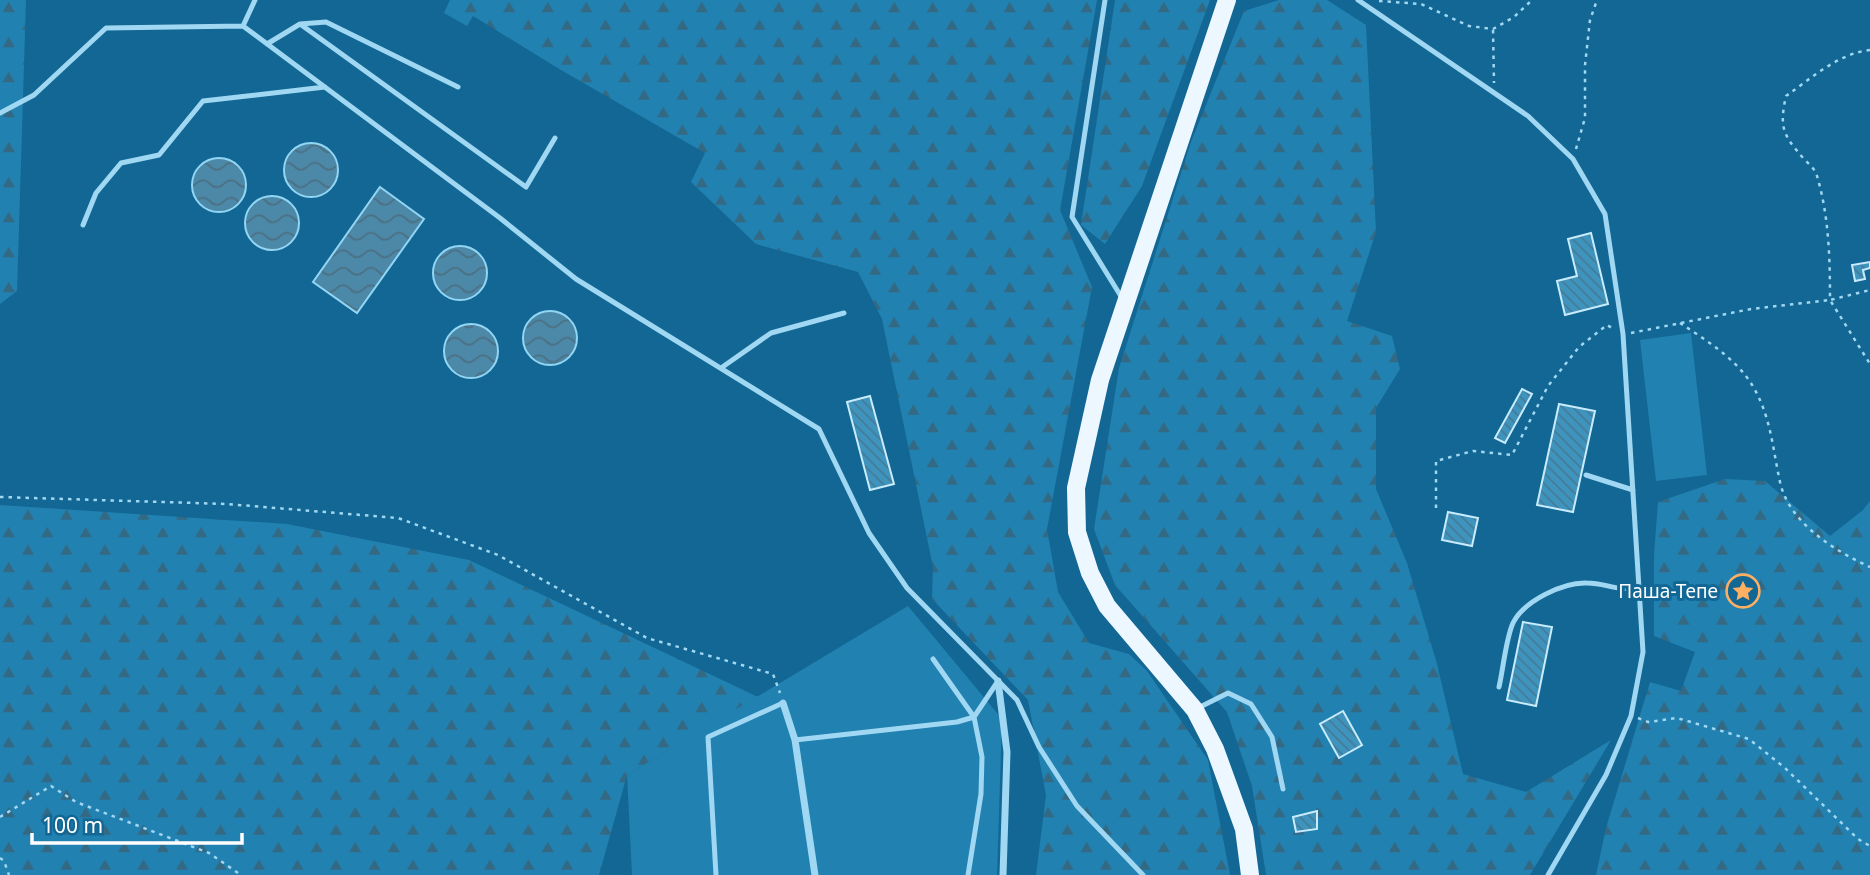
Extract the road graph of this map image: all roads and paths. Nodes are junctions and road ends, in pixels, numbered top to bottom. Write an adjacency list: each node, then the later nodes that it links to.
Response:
1 (255, 0): 8 (lane)
2 (1105, 0): 20 (lane)
3 (1358, 0): 9 (path); 14 (lane)
4 (1597, 0): 17 (path)
5 (1531, 1): 9 (path)
6 (1229, 2): 20 (main road)
7 (300, 24): 10 (lane); 13 (lane); 16 (lane)
8 (243, 26): 10 (lane); 15 (lane)
9 (1493, 29): 14 (path)
10 (267, 44): 12 (lane)
11 (1870, 50): 19 (path)
12 (324, 87): 18 (lane); 23 (lane)
13 (458, 88)
14 (1494, 93): 17 (lane)
15 (0, 113)
16 (555, 138)
17 (1573, 159): 25 (lane)
18 (83, 225)
19 (1870, 290)
20 (1125, 303): 33 (main road)
21 (844, 313): 23 (lane)
22 (1680, 323): 27 (path)
23 (720, 368): 30 (lane)
24 (1586, 475): 25 (lane)
25 (1633, 490): 28 (lane)
26 (0, 497): 32 (path)
27 (1870, 567)
28 (1640, 587): 31 (lane); 35 (lane)
29 (933, 659): 34 (lane)
30 (998, 681): 34 (lane); 46 (street); 47 (lane)
31 (1499, 687)
32 (783, 703): 36 (street); 43 (lane)
33 (1195, 710): 37 (lane); 48 (main road)
34 (974, 716): 36 (lane); 45 (lane)
35 (1631, 716): 39 (path); 49 (lane)
36 (795, 740): 44 (street)
37 (1283, 789)
38 (0, 817): 42 (path)
39 (1870, 846)
40 (0, 858): 41 (path)
41 (9, 875)
42 (241, 875)
43 (716, 875)
44 (815, 875)
45 (968, 875)
46 (1003, 875)
47 (1143, 875)
48 (1250, 875)
49 (1548, 875)

